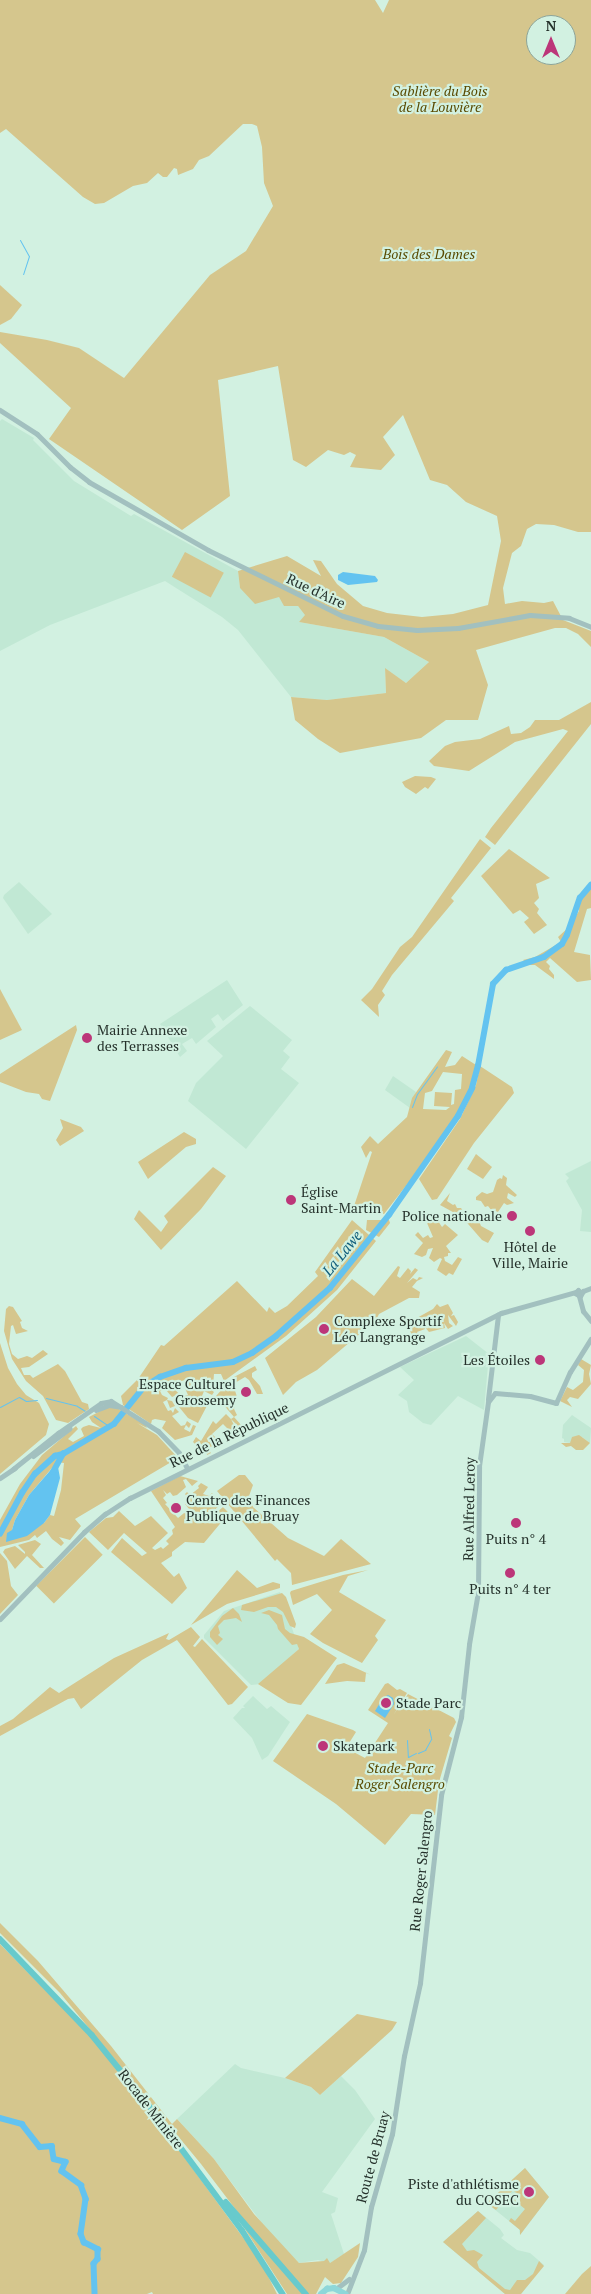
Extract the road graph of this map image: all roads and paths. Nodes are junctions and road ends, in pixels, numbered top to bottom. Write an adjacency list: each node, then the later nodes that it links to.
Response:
1 (0, 410): 2 (main road, Rue d'Aire)
2 (591, 627)
3 (591, 1287): 4 (main road, Rue de la République)
4 (579, 1293): 5 (main road, Rue de la République); 6 (main road)
5 (498, 1315): 8 (main road, Rue Alfred Leroy); 13 (main road, Rue de la République)
6 (591, 1321)
7 (591, 1339): 9 (main road)
8 (490, 1385): 9 (main road); 10 (main road, Rue Alfred Leroy)
9 (495, 1392): 10 (main road, Rue Alfred Leroy)
10 (488, 1402): 15 (main road, Rue Alfred Leroy)
11 (124, 1408): 12 (main road); 12 (main road); 13 (main road)
12 (13, 1468): 14 (main road)
13 (187, 1468): 16 (main road, Rue de la République)
14 (0, 1478)
15 (478, 1587): 18 (main road, Rue Roger Salengro)
16 (0, 1619)
17 (0, 1939): 19 (highway, Rocade Minière)
18 (414, 2011): 21 (main road, Route de Bruay)
19 (197, 2168): 20 (highway, Rocade Minière); 25 (highway)
20 (269, 2270): 23 (highway); 24 (highway, Rocade Minière)
21 (351, 2277): 22 (main road); 27 (main road)
22 (337, 2288): 26 (main road); 27 (main road)
23 (279, 2294)
24 (283, 2294)
25 (306, 2294)
26 (321, 2294)
27 (346, 2294)

